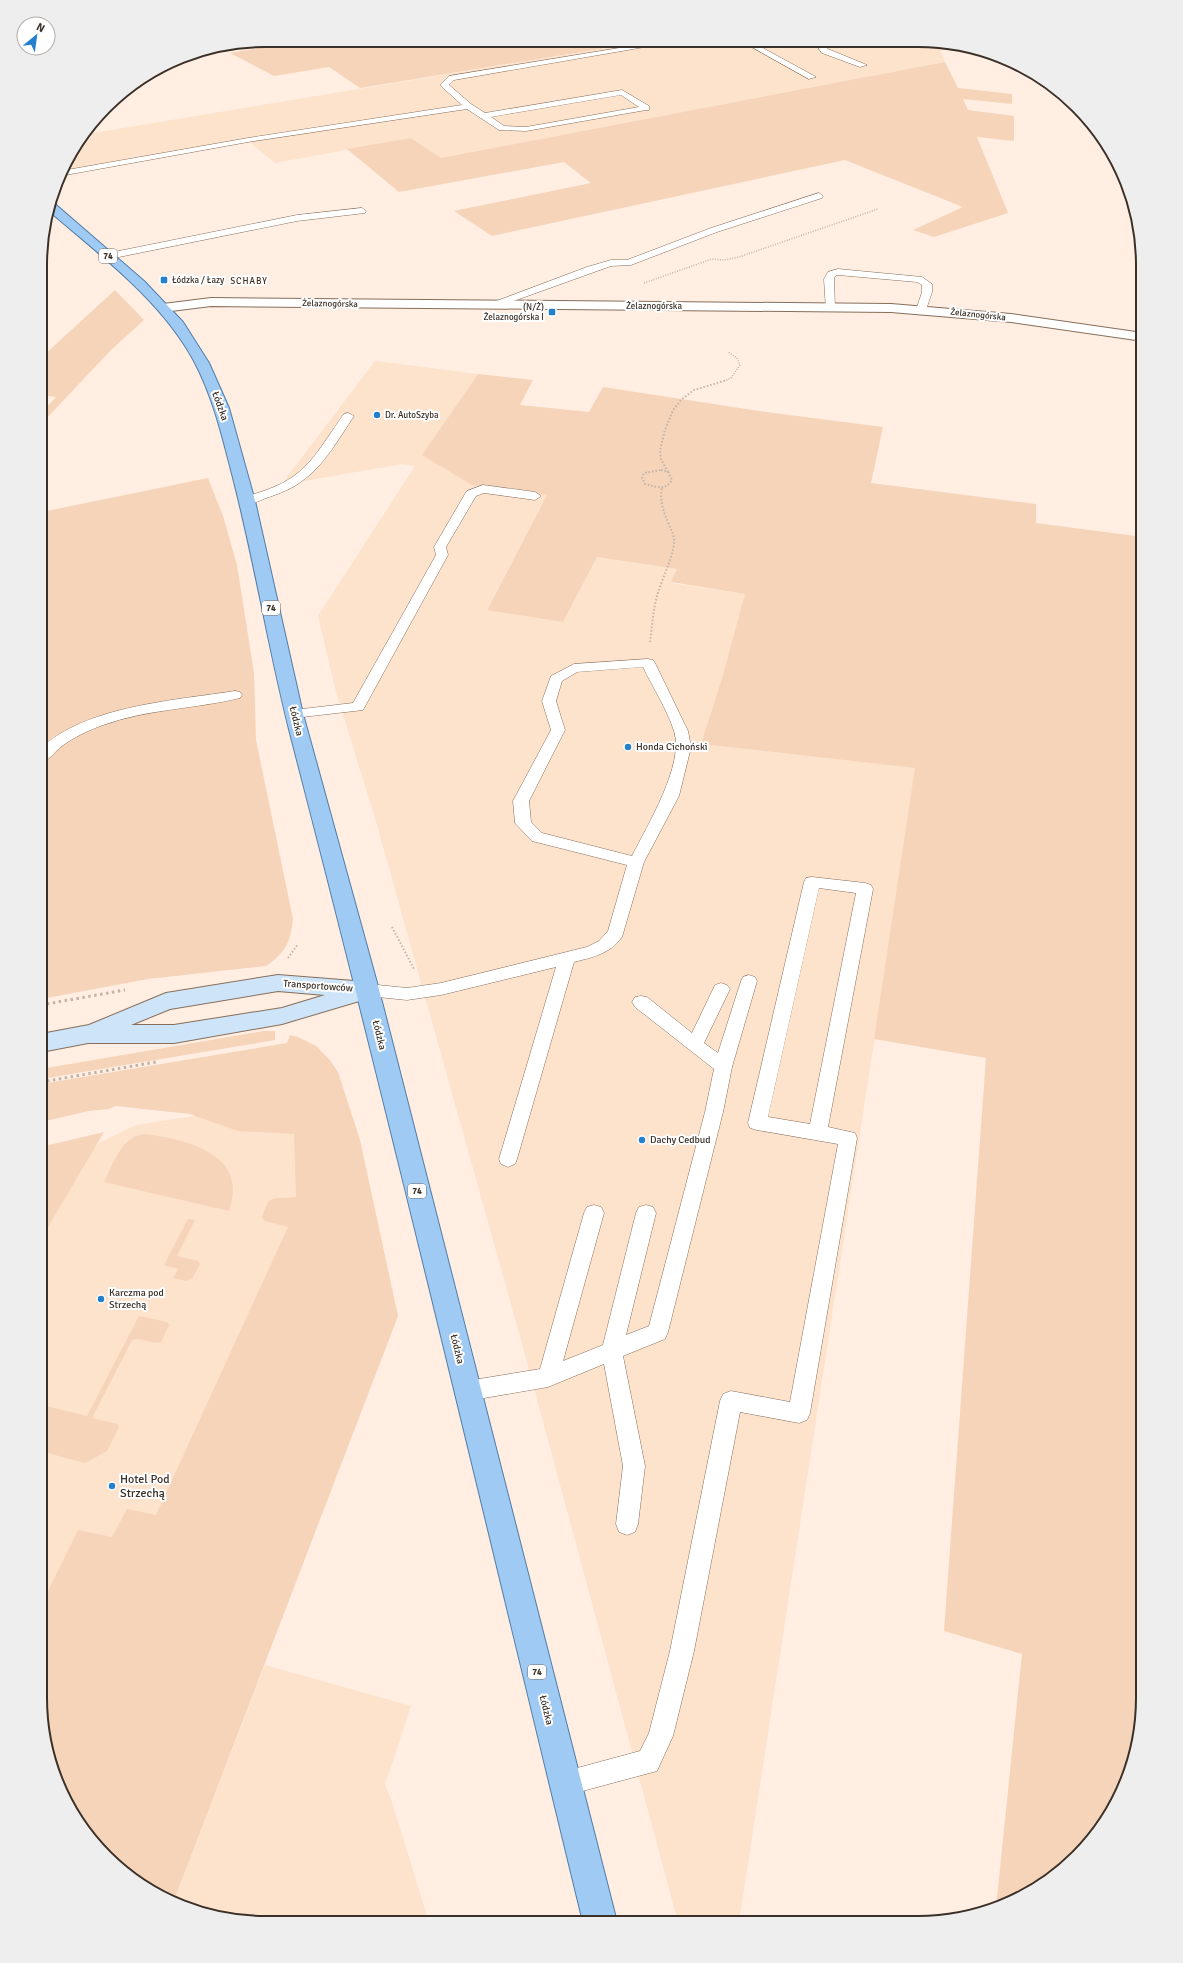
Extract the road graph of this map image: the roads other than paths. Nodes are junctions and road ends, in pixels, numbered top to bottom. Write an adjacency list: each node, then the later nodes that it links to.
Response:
1 (640, 47): 6 (lane)
2 (756, 47): 5 (lane)
3 (822, 47): 4 (lane)
4 (863, 65)
5 (812, 76)
6 (468, 106): 7 (lane); 8 (lane)
7 (484, 116): 7 (lane)
8 (67, 173)
9 (819, 196): 13 (lane)
10 (54, 208): 12 (main road, Łódzka / 74)
11 (362, 211): 12 (lane)
12 (109, 256): 14 (main road, Łódzka / 74)
13 (494, 305): 14 (street, Żelaznogórska); 15 (street, Żelaznogórska)
14 (163, 308): 20 (main road, Łódzka / 74)
15 (830, 308): 16 (street, Żelaznogórska); 16 (lane)
16 (921, 310): 17 (street, Żelaznogórska)
17 (1136, 336)
18 (348, 416): 20 (lane)
19 (535, 496): 22 (lane)
20 (247, 501): 22 (main road, Łódzka / 74)
21 (235, 695): 23 (lane)
22 (294, 714): 28 (main road, Łódzka / 74)
23 (47, 752)
24 (636, 862): 24 (lane); 25 (lane)
25 (567, 958): 28 (lane); 35 (lane)
26 (749, 981): 33 (lane)
27 (721, 989): 32 (lane)
28 (368, 990): 30 (street, Transportowców); 30 (street, Transportowców); 40 (main road, Łódzka / 74)
29 (641, 1002): 32 (lane)
30 (88, 1034): 31 (street, Transportowców)
31 (47, 1041)
32 (695, 1044): 33 (lane)
33 (722, 1067): 38 (lane)
34 (818, 1133): 34 (lane); 42 (lane)
35 (508, 1159)
36 (594, 1213): 39 (lane)
37 (646, 1213): 38 (lane)
38 (612, 1351): 39 (lane); 41 (lane)
39 (548, 1377): 40 (lane)
40 (467, 1391): 42 (main road, Łódzka / 74)
41 (627, 1524)
42 (564, 1783): 43 (main road, Łódzka / 74)
43 (598, 1916)

